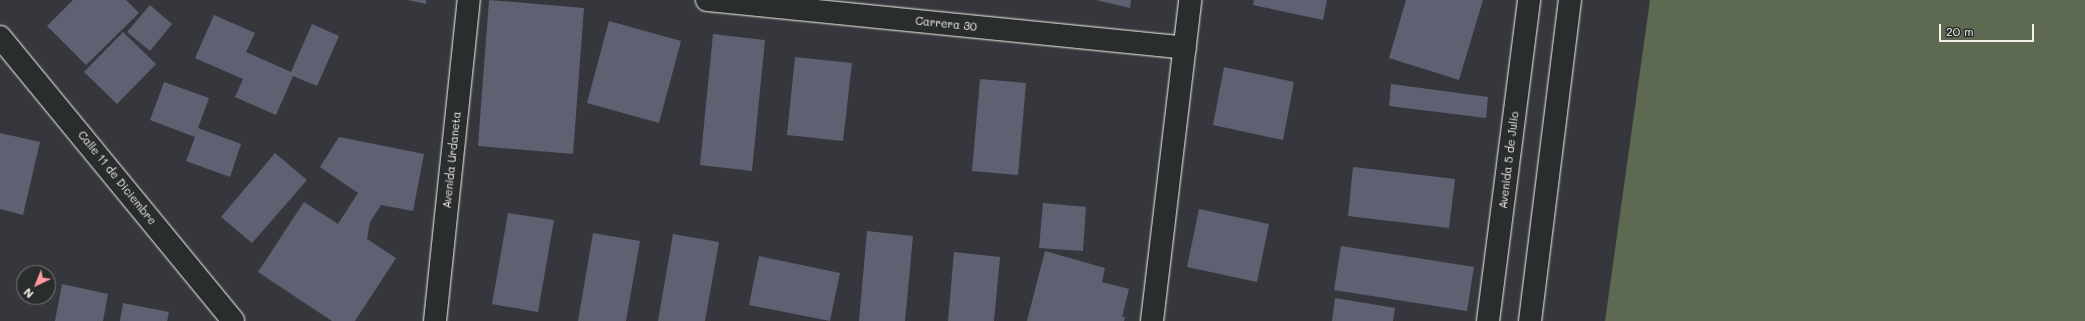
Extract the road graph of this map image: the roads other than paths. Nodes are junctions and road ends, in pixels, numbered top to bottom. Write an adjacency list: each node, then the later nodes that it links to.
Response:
1 (469, 0): 9 (street, Avenida Urdaneta)
2 (707, 0): 7 (street, Carrera 30)
3 (1190, 0): 7 (street)
4 (1529, 0): 11 (street, Avenida 5 de Julio)
5 (1570, 0): 12 (street)
6 (0, 36): 8 (street, Calle 11 de Diciembre)
7 (1185, 48): 10 (street)
8 (233, 321)
9 (435, 321)
10 (1152, 321)
11 (1488, 321)
12 (1530, 321)

